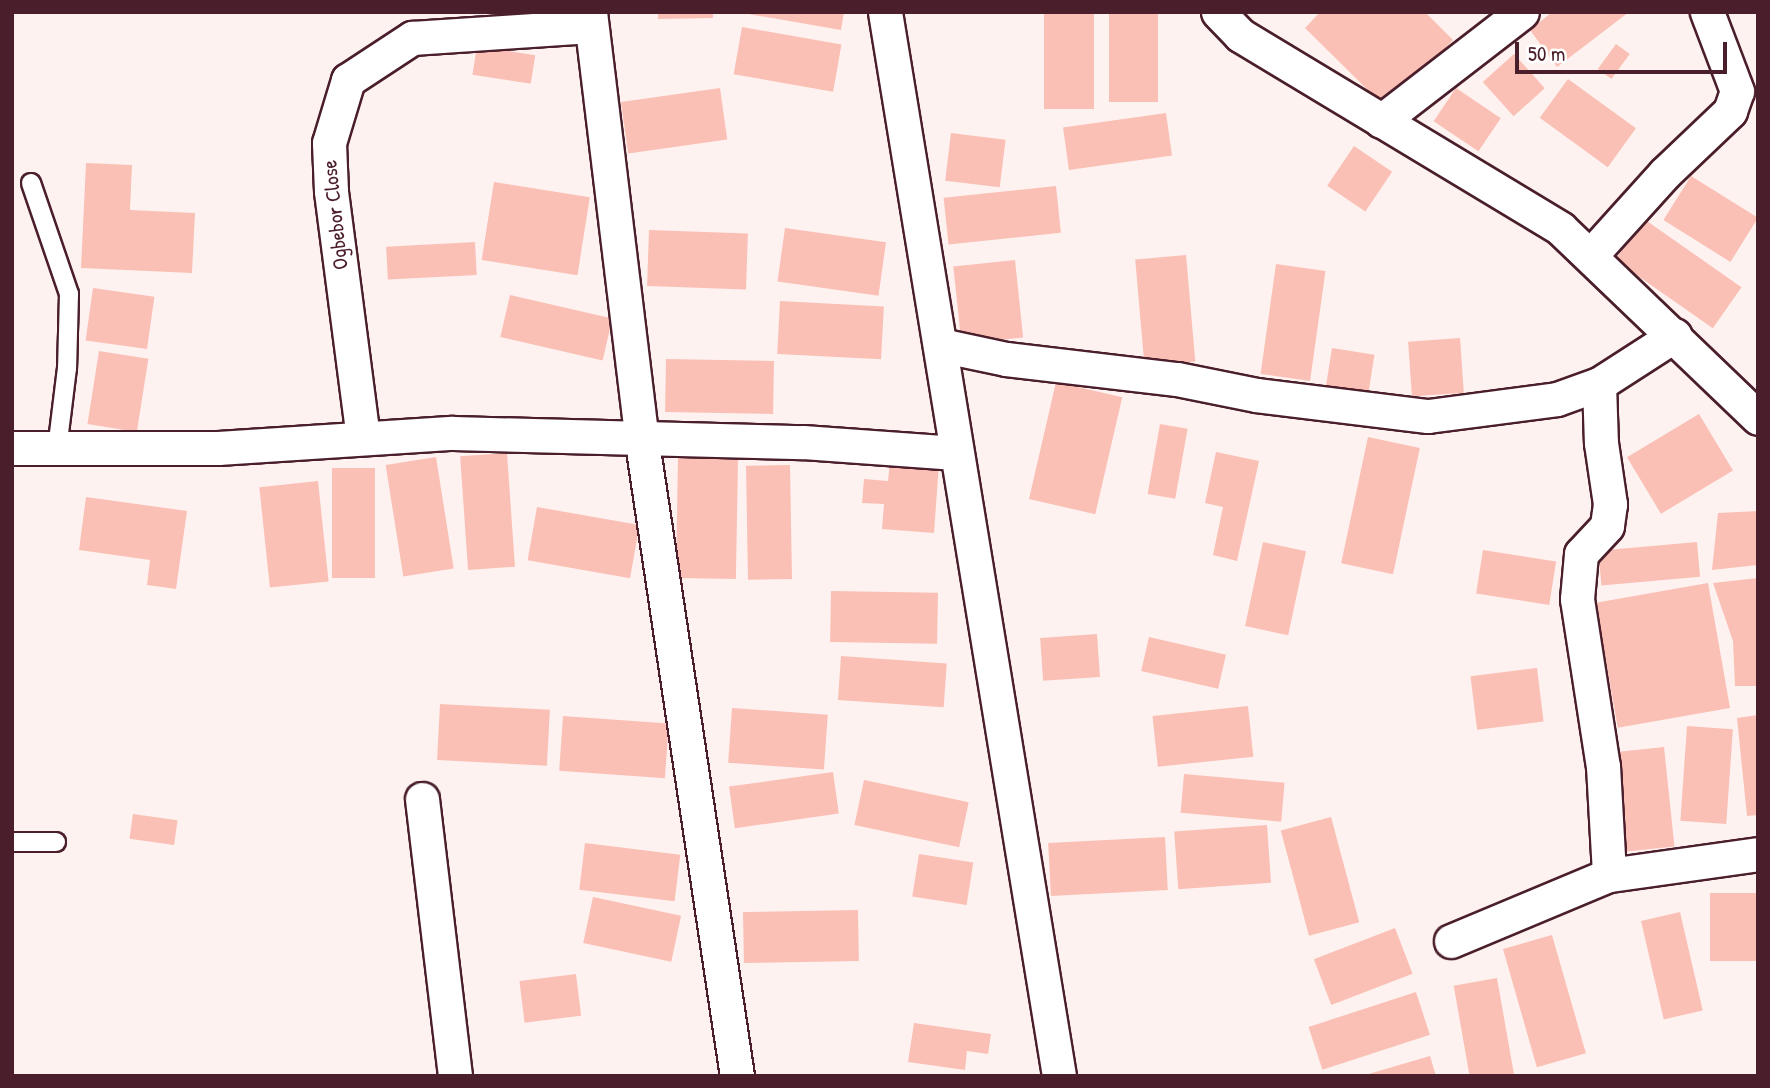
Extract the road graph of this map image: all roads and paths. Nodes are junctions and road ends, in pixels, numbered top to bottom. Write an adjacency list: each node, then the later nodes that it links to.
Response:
1 (885, 12): 10 (street)
2 (1218, 12): 6 (street)
3 (1522, 12): 6 (street)
4 (1706, 12): 8 (street)
5 (590, 19): 13 (street); 14 (street, Ogbebor Close)
6 (1381, 121): 8 (street)
7 (31, 183): 16 (lane)
8 (1590, 256): 9 (street)
9 (1675, 335): 11 (street); 12 (street)
10 (940, 345): 11 (street); 17 (street)
11 (1599, 384): 22 (street)
12 (1758, 418)
13 (641, 436): 14 (street); 17 (street); 25 (street)
14 (363, 439): 16 (street)
15 (12, 448): 16 (street)
16 (57, 449)
17 (956, 453): 26 (street)
18 (422, 799): 24 (street)
19 (12, 842): 20 (lane)
20 (56, 842)
21 (1758, 854): 22 (street)
22 (1609, 875): 23 (street)
23 (1451, 942)
24 (454, 1076)
25 (737, 1076)
26 (1059, 1076)

